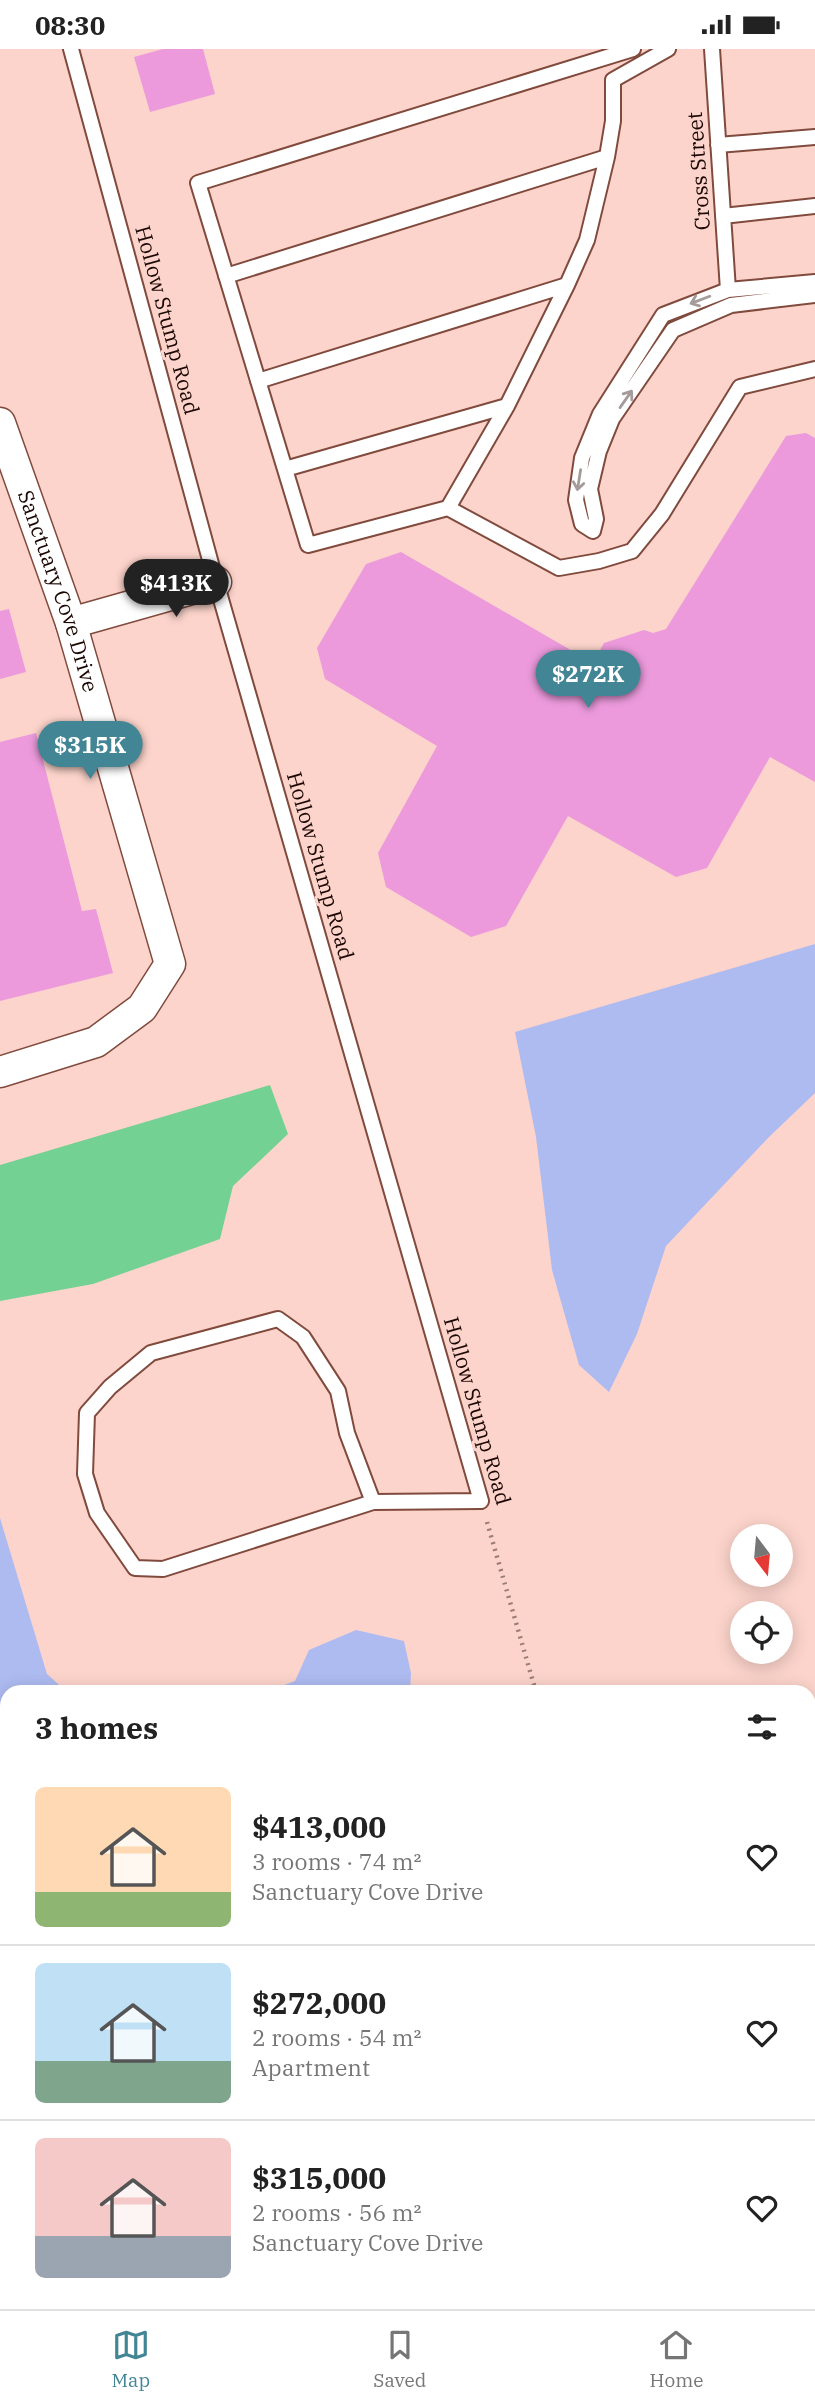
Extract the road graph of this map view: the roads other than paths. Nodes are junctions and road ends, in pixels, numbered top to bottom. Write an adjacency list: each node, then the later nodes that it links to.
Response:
1 (71, 49): 21 (lane, Hollow Stump Road)
2 (633, 49): 10 (lane)
3 (668, 49): 7 (lane)
4 (712, 49): 6 (lane, Cross Street)
5 (815, 137): 6 (lane)
6 (718, 145): 9 (lane, Cross Street)
7 (607, 157): 10 (lane); 12 (lane)
8 (815, 206): 9 (lane)
9 (723, 216): 13 (lane, Cross Street)
10 (226, 276): 16 (lane)
11 (815, 282): 13 (lane)
12 (567, 285): 16 (lane); 17 (lane)
13 (728, 290): 14 (lane, one-way to 14)
14 (815, 295)
15 (815, 369): 20 (lane)
16 (258, 381): 19 (lane)
17 (507, 406): 19 (lane); 20 (lane)
18 (0, 423): 22 (street, Sanctuary Cove Drive)
19 (285, 469): 20 (lane)
20 (448, 507)
21 (216, 582): 22 (street); 24 (lane, Hollow Stump Road)
22 (71, 623): 23 (street, Sanctuary Cove Drive)
23 (0, 1072)
24 (373, 1502): 24 (lane)

